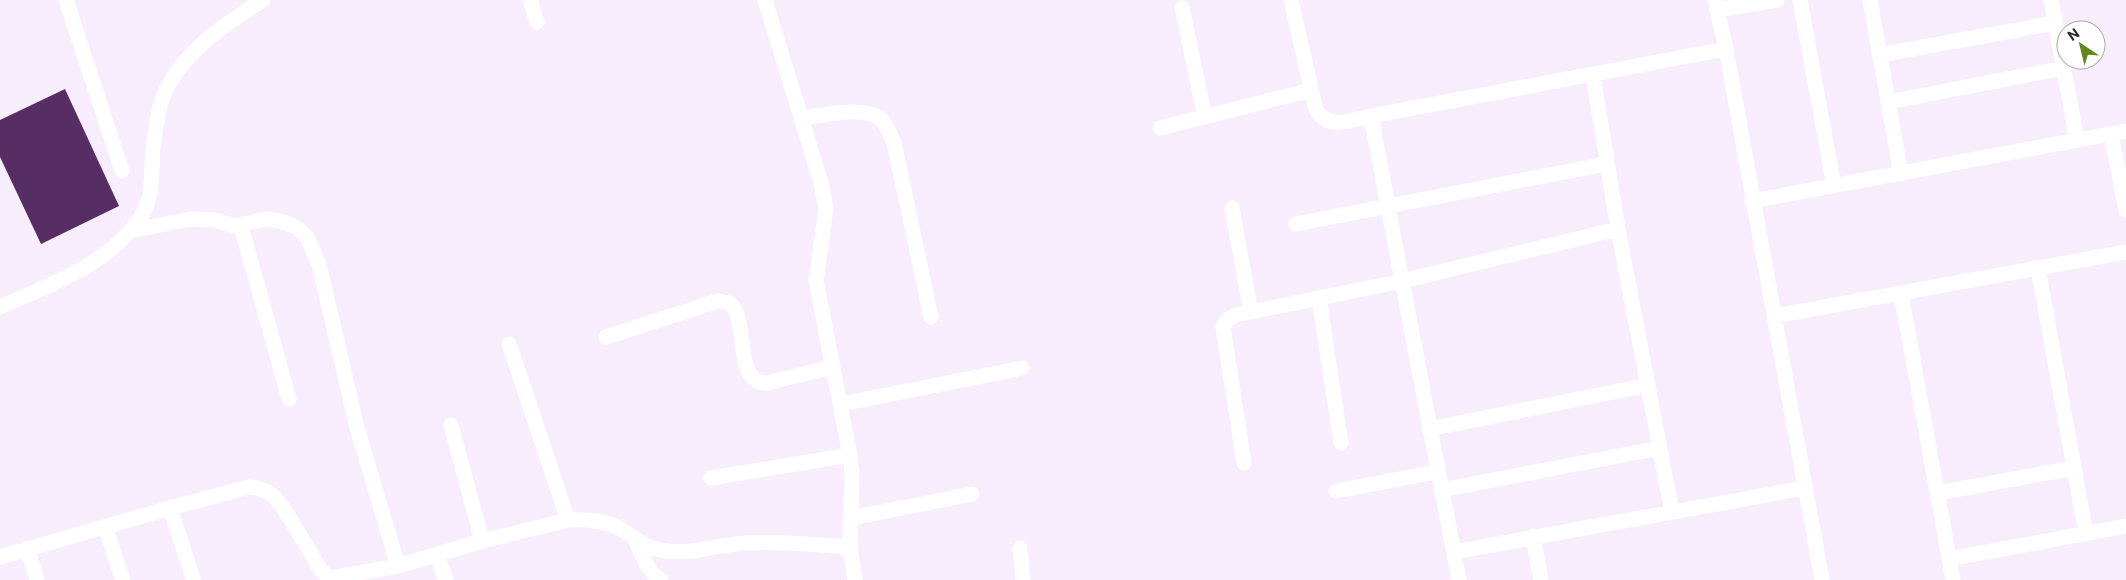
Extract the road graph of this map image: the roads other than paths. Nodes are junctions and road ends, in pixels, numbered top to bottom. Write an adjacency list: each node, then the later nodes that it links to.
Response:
1 (66, 0): 30 (street)
2 (263, 0): 40 (street)
3 (530, 0): 12 (street)
4 (765, 0): 24 (street)
5 (1291, 0): 20 (street)
6 (1777, 0): 10 (street)
7 (1800, 0): 32 (street)
8 (1870, 0): 16 (street)
9 (2051, 0): 13 (street)
10 (1716, 5): 15 (street)
11 (1182, 8): 23 (street)
12 (537, 22)
13 (2055, 23): 14 (street); 16 (street)
14 (2056, 28)
15 (1726, 49): 19 (street); 33 (street)
16 (1879, 55): 21 (street)
17 (2056, 70): 21 (street)
18 (2064, 70): 28 (street)
19 (1593, 75): 22 (street); 29 (street)
20 (1311, 90): 22 (street); 23 (street)
21 (1888, 102): 31 (street)
22 (1372, 116): 34 (street)
23 (1206, 117): 25 (street)
24 (801, 118): 49 (street); 52 (street)
25 (1160, 128)
26 (2126, 131): 27 (street)
27 (2111, 134): 28 (street); 36 (street)
28 (2077, 140): 31 (street)
29 (1606, 164): 34 (street); 39 (street)
30 (122, 171)
31 (1901, 174): 32 (street)
32 (1834, 186): 33 (street)
33 (1752, 201): 48 (street)
34 (1388, 206): 37 (street); 43 (street)
35 (1232, 208): 47 (street)
36 (2126, 210)
37 (1296, 224)
38 (241, 226): 40 (street); 55 (street); 88 (street)
39 (1618, 229): 43 (street); 54 (street)
40 (130, 231): 46 (street)
41 (2126, 252): 42 (street)
42 (2038, 268): 44 (street); 63 (street)
43 (1402, 280): 45 (street); 58 (street)
44 (1901, 293): 48 (street); 69 (street)
45 (1319, 298): 47 (street); 59 (street)
46 (0, 307)
47 (1250, 312): 62 (street)
48 (1774, 316): 66 (street)
49 (931, 317)
50 (606, 337): 52 (street)
51 (509, 344): 74 (street)
52 (832, 367): 56 (street)
53 (1022, 368): 56 (street)
54 (1648, 385): 58 (street); 60 (street)
55 (289, 399)
56 (841, 404): 61 (street)
57 (451, 425): 80 (street)
58 (1429, 429): 64 (street)
59 (1342, 443)
60 (1660, 448): 67 (street); 72 (street)
61 (850, 455): 65 (street); 73 (street)
62 (1244, 463)
63 (2074, 468): 69 (street); 77 (street)
64 (1437, 472): 67 (street); 68 (street)
65 (711, 478)
66 (1805, 488): 72 (street); 99 (street)
67 (1441, 490): 84 (street)
68 (1336, 491)
69 (1937, 493): 87 (street)
70 (972, 494): 73 (street)
71 (170, 508): 76 (street); 89 (street); 90 (street)
72 (1672, 512): 78 (street)
73 (852, 518): 81 (street)
74 (568, 520): 79 (street); 80 (street)
75 (2126, 526): 77 (street)
76 (105, 527): 82 (street); 93 (street)
77 (2086, 534): 87 (street)
78 (1533, 536): 84 (street); 98 (street)
79 (634, 539): 81 (street); 91 (street)
80 (482, 541): 85 (street)
81 (850, 547): 95 (street)
82 (27, 548): 86 (street); 92 (street)
83 (1020, 548): 96 (street)
84 (1454, 552): 97 (street)
85 (437, 555): 88 (street); 94 (street)
86 (0, 557)
87 (1949, 559): 100 (street)
88 (398, 566): 90 (street)
89 (193, 578)
90 (324, 578)
91 (658, 579)
92 (37, 580)
93 (123, 580)
94 (446, 580)
95 (855, 580)
96 (1023, 580)
97 (1459, 580)
98 (1541, 580)
99 (1822, 580)
100 (1953, 580)

